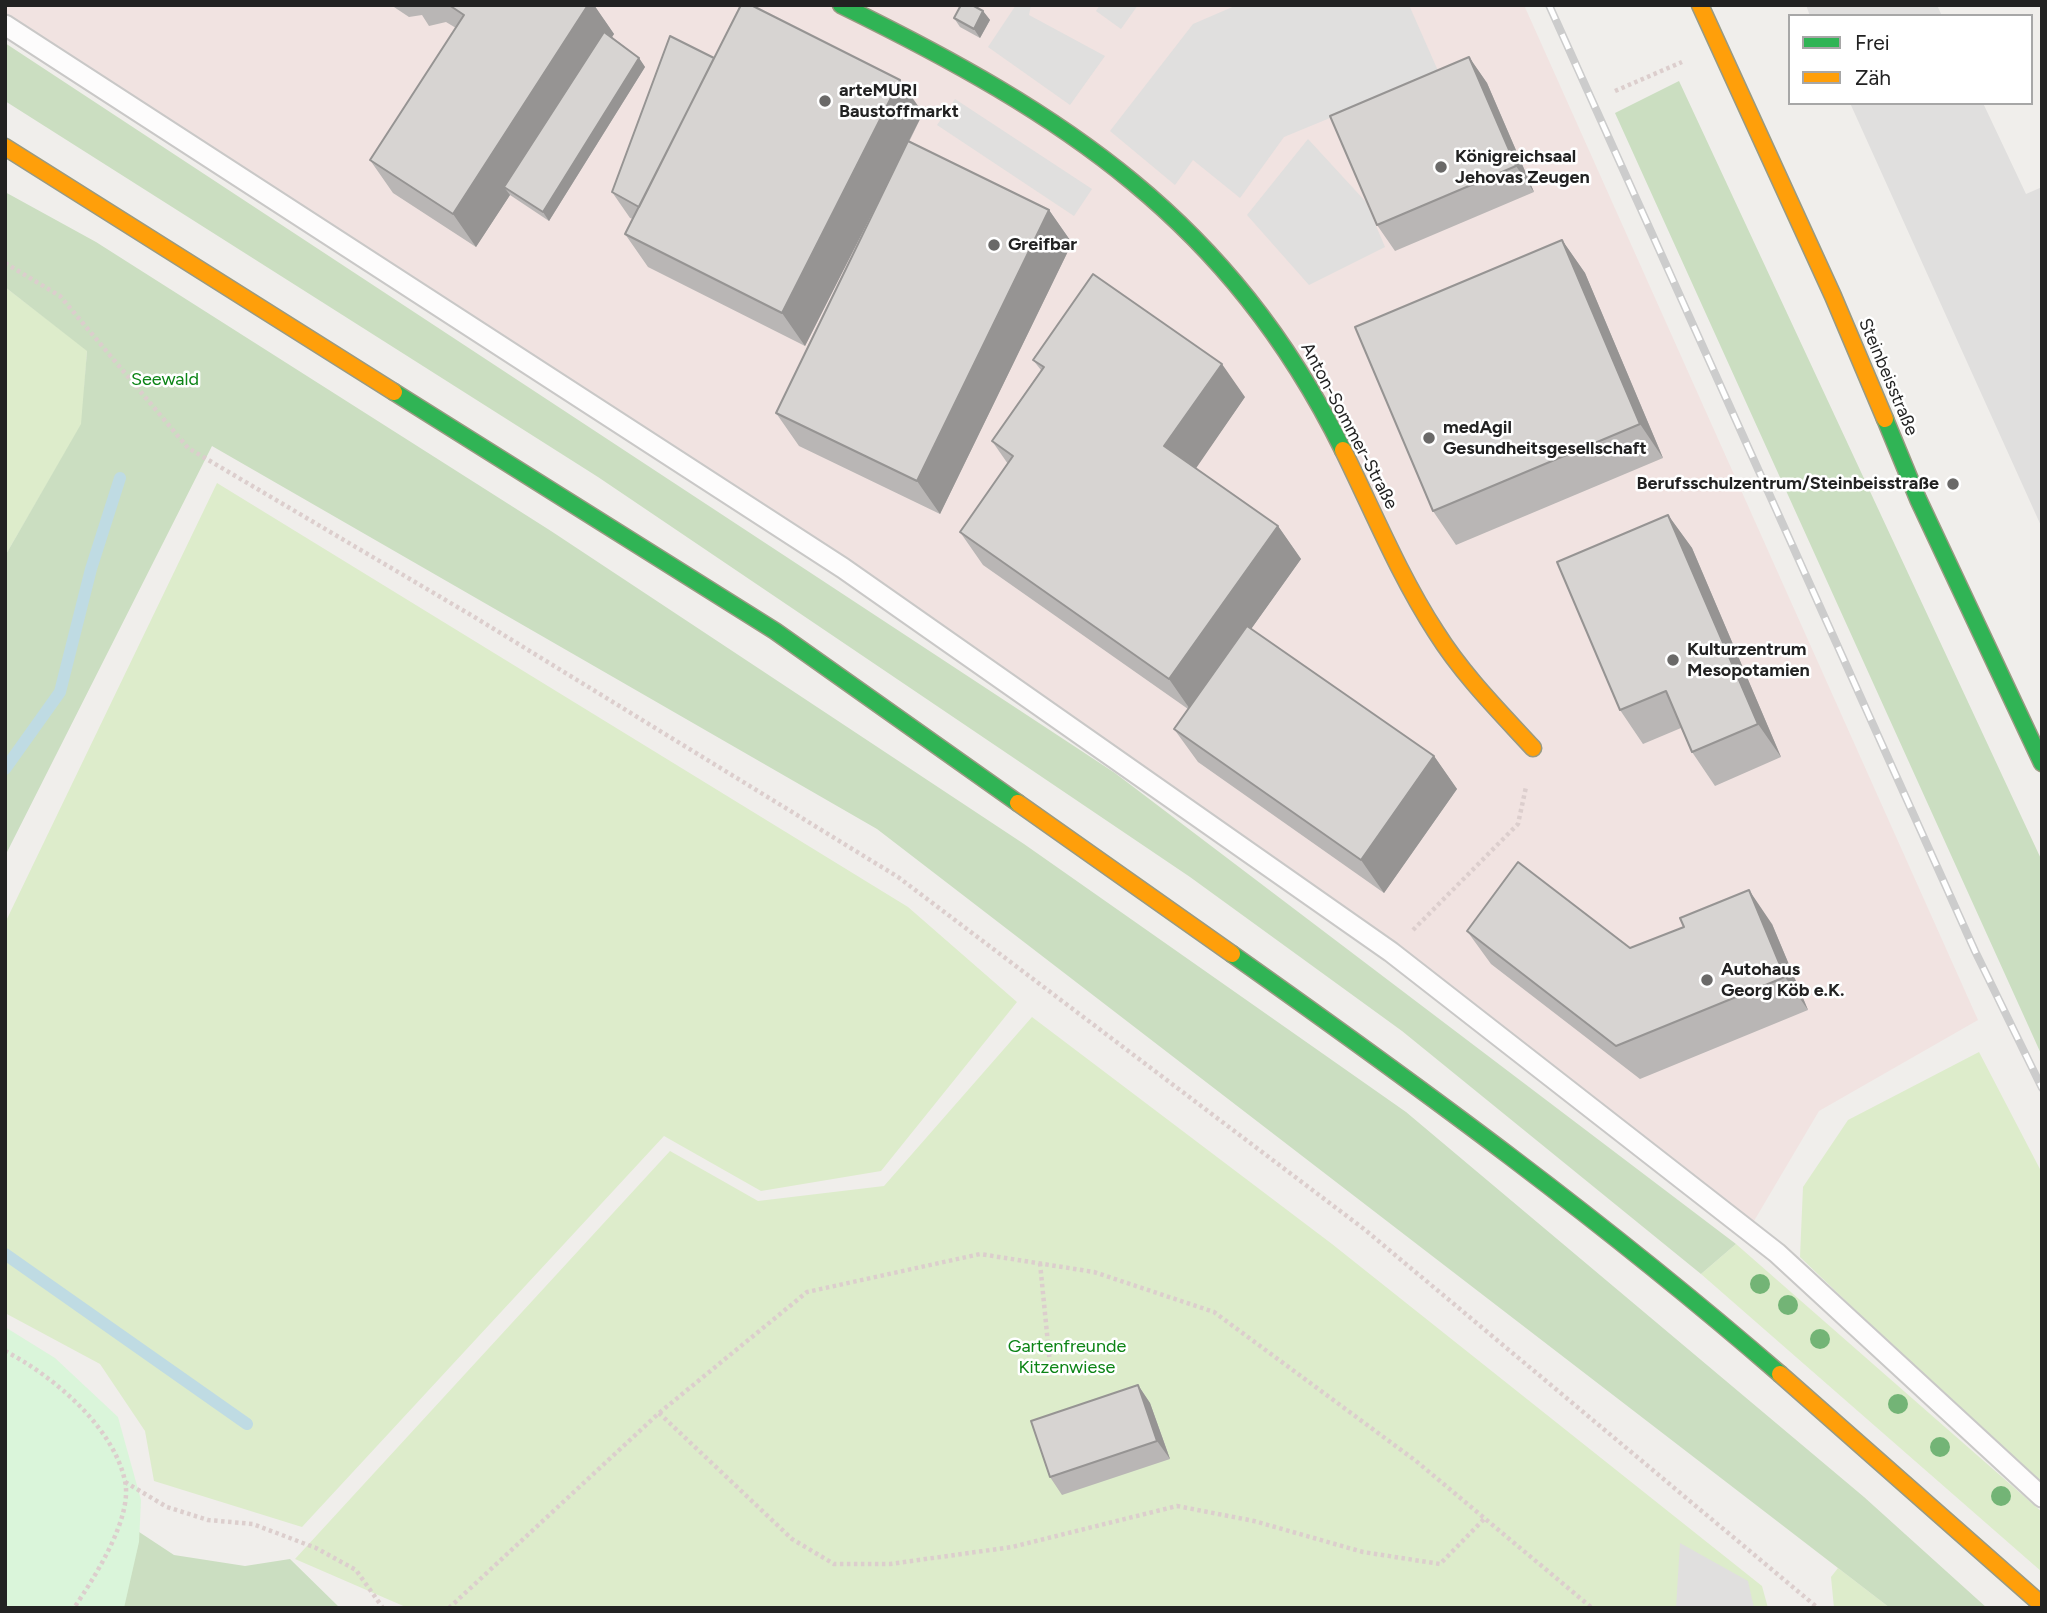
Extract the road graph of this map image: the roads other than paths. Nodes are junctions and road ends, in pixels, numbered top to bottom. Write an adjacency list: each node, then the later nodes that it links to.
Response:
1 (841, 5): 5 (main road, Anton-Sommer-Straße)
2 (1700, 5): 6 (main road, Steinbeisstraße)
3 (5, 25): 7 (lane)
4 (5, 146): 8 (main road)
5 (1533, 748)
6 (2042, 763)
7 (2042, 1497)
8 (2042, 1605)

